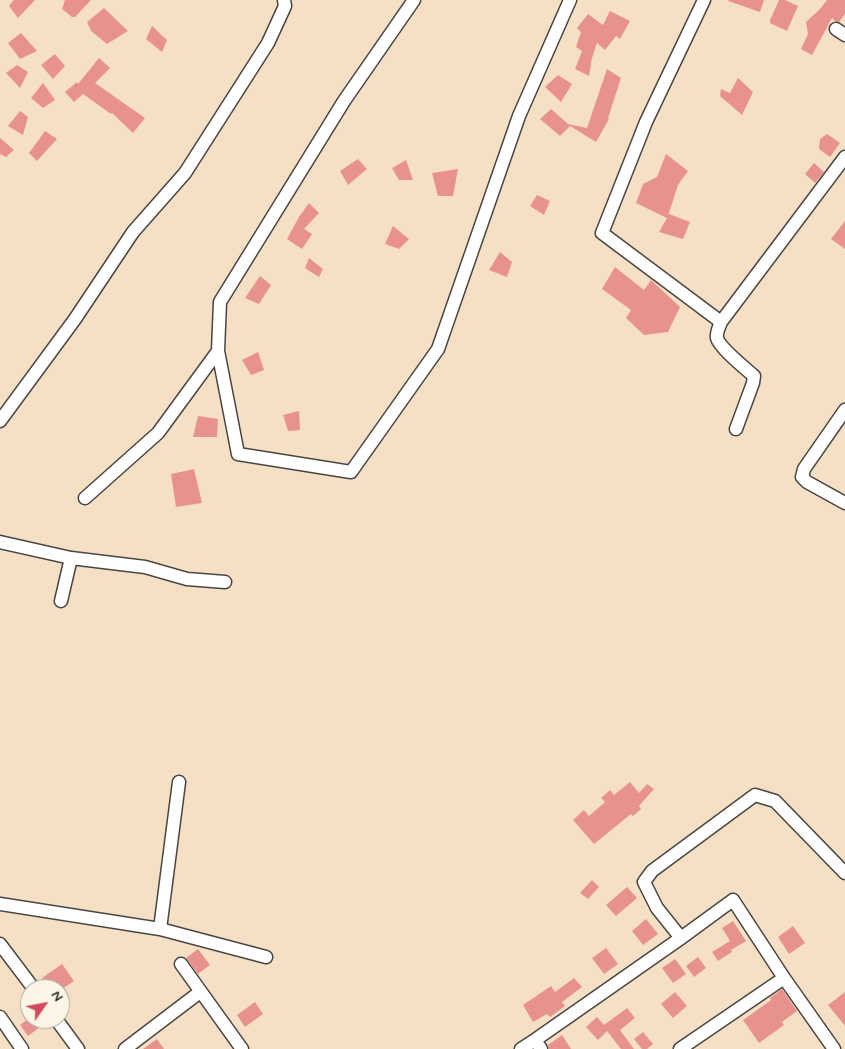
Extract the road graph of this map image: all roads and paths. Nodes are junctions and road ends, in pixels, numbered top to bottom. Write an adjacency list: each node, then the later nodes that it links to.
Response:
1 (284, 0): 9 (street)
2 (414, 0): 7 (street)
3 (570, 0): 7 (street)
4 (704, 0): 6 (street)
5 (845, 157): 6 (street)
6 (721, 322): 10 (street)
7 (218, 351): 11 (street)
8 (845, 410): 12 (street)
9 (0, 421)
10 (736, 429)
11 (85, 498)
12 (845, 503)
13 (0, 542): 14 (street)
14 (71, 558): 15 (street); 16 (street)
15 (225, 582)
16 (61, 601)
17 (179, 782): 20 (street)
18 (845, 873): 21 (street)
19 (0, 904): 20 (street)
20 (160, 929): 23 (street)
21 (681, 938): 25 (street); 30 (street)
22 (0, 944): 26 (street)
23 (266, 957)
24 (181, 964): 27 (street)
25 (784, 978): 36 (street); 37 (street)
26 (26, 979)
27 (200, 992): 33 (street); 34 (street)
28 (0, 1017): 31 (street)
29 (63, 1029): 32 (street)
30 (538, 1044): 35 (street)
31 (22, 1049)
32 (78, 1049)
33 (125, 1049)
34 (242, 1049)
35 (521, 1049)
36 (680, 1049)
37 (834, 1049)

